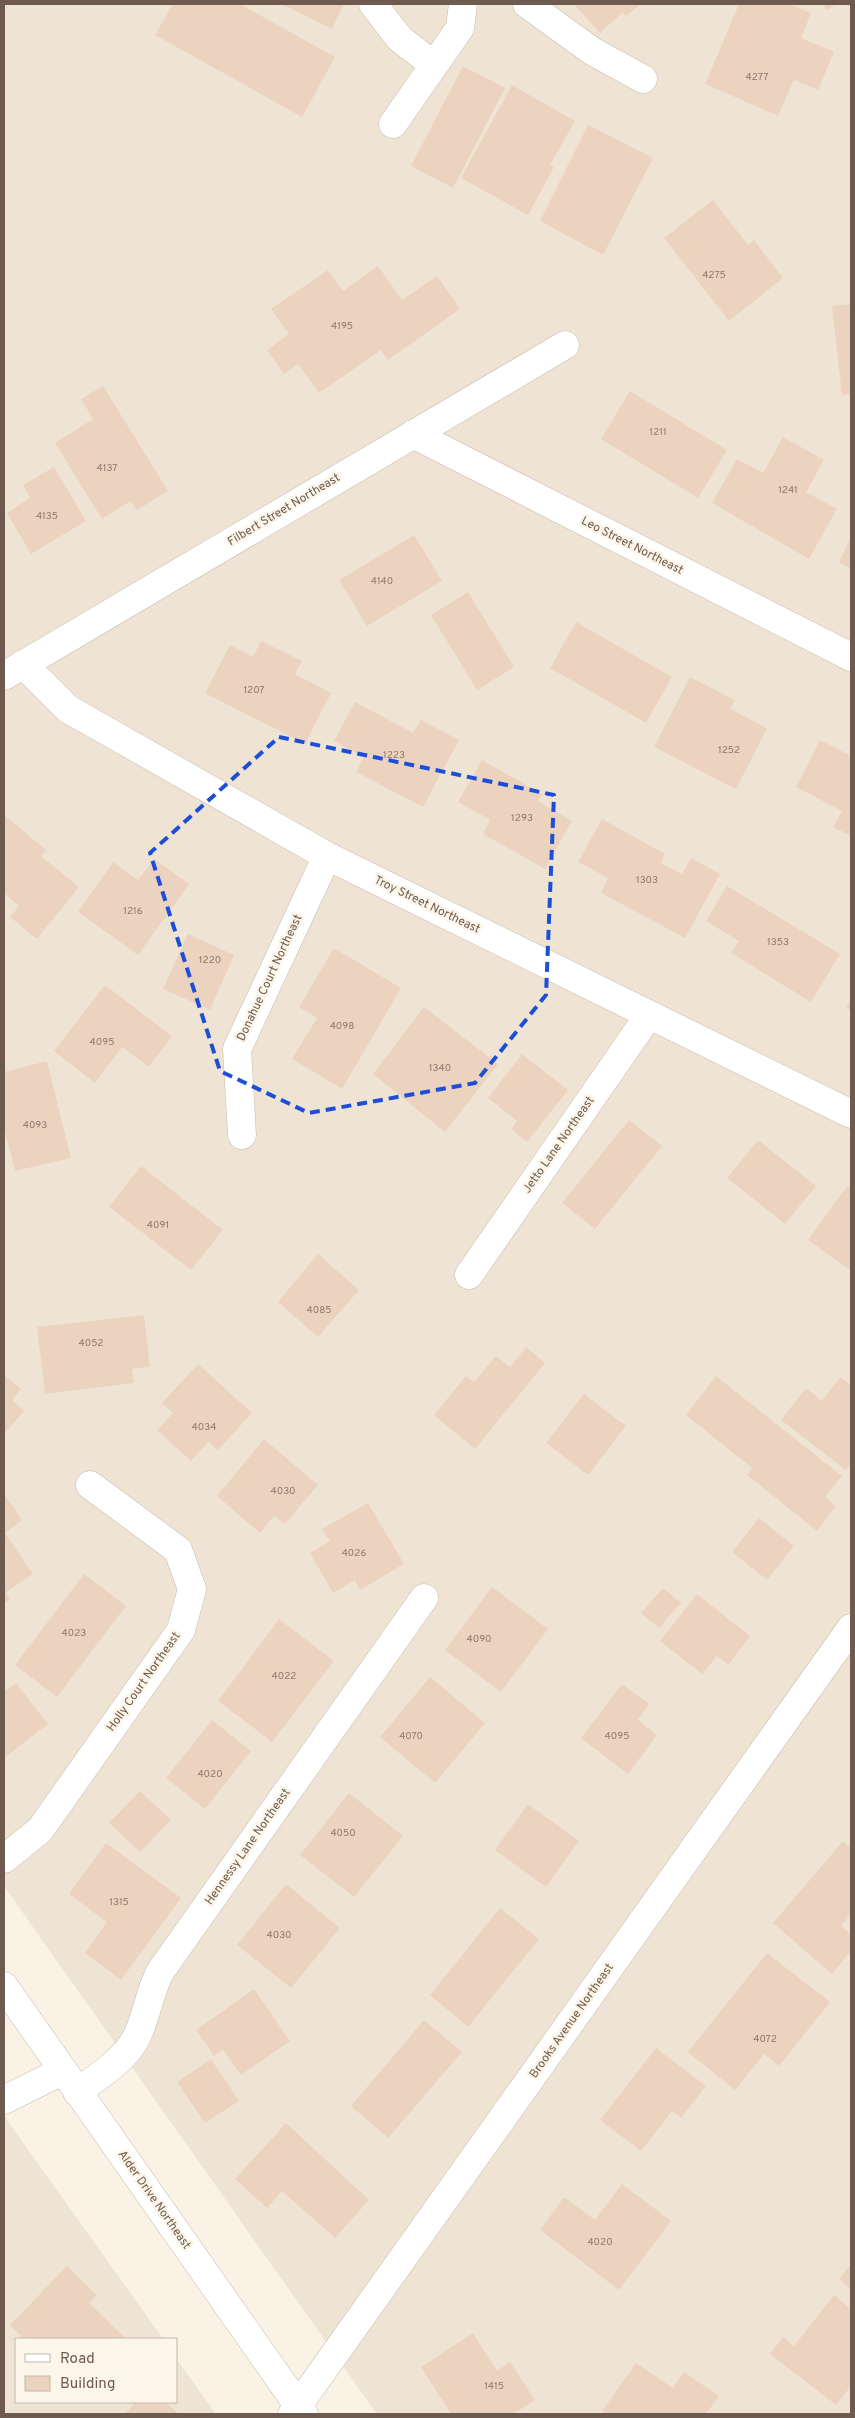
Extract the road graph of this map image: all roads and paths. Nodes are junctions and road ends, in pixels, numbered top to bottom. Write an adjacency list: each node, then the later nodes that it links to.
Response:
1 (374, 4): 4 (street)
2 (463, 4): 4 (street)
3 (527, 4): 5 (street)
4 (434, 65): 6 (street)
5 (643, 79)
6 (393, 124)
7 (565, 345): 8 (street, Filbert Street Northeast)
8 (413, 434): 9 (street, Leo Street Northeast); 10 (street, Filbert Street Northeast)
9 (851, 657)
10 (10, 670): 11 (street, Troy Street Northeast)
11 (327, 856): 12 (street, Troy Street Northeast); 14 (street, Donahue Court Northeast)
12 (649, 1014): 13 (street, Troy Street Northeast); 15 (street, Jetto Lane Northeast)
13 (851, 1114)
14 (242, 1135)
15 (469, 1275)
16 (90, 1485): 19 (street, Holly Court Northeast)
17 (424, 1598): 21 (street, Hennessy Lane Northeast)
18 (851, 1628): 23 (street, Brooks Avenue Northeast)
19 (4, 1859)
20 (4, 1986): 21 (street, Alder Drive Northeast)
21 (70, 2081): 22 (street, Hennessy Lane Northeast); 23 (street, Alder Drive Northeast)
22 (4, 2100)
23 (298, 2411)

